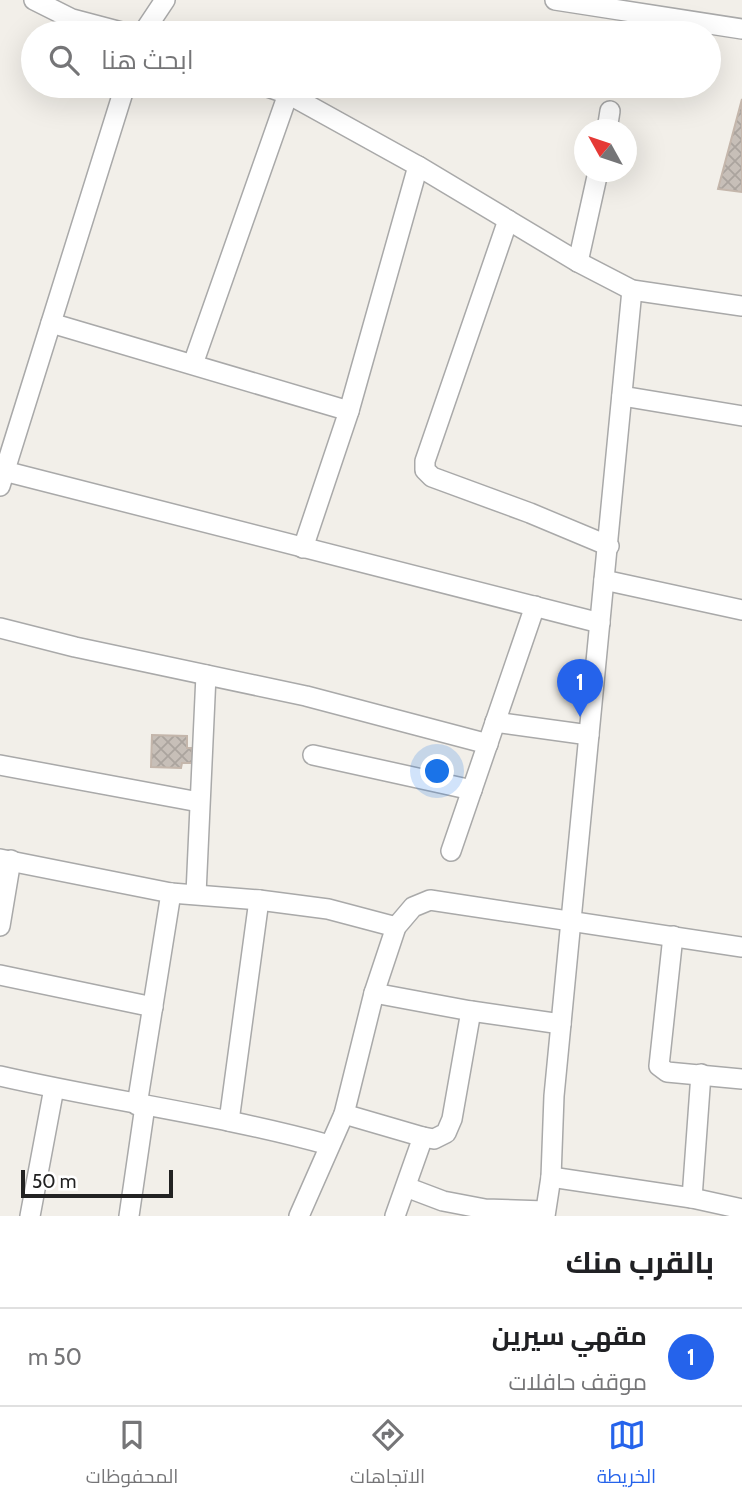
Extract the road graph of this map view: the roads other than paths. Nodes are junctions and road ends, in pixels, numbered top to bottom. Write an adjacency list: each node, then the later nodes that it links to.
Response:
1 (34, 0): 4 (street)
2 (165, 0): 5 (street)
3 (555, 0): 6 (street)
4 (80, 21)
5 (151, 21)
6 (690, 21)
7 (721, 26): 8 (street)
8 (742, 29)
9 (121, 98): 18 (street)
10 (287, 98): 19 (street)
11 (295, 98): 12 (street)
12 (418, 166): 14 (street); 21 (street)
13 (596, 182): 15 (street)
14 (508, 220): 15 (street); 25 (street)
15 (578, 262): 16 (street)
16 (632, 290): 17 (street); 20 (street)
17 (742, 306)
18 (51, 323): 19 (street); 23 (street)
19 (193, 365): 21 (street)
20 (622, 396): 22 (street); 25 (street)
21 (349, 411): 26 (street)
22 (742, 416)
23 (10, 422): 24 (street)
24 (2, 479): 26 (street)
25 (609, 546): 27 (street)
26 (303, 548): 28 (street)
27 (604, 580): 29 (street); 30 (street)
28 (536, 606): 30 (street); 33 (street)
29 (742, 610)
30 (600, 623): 34 (street)
31 (0, 628): 32 (street)
32 (206, 675): 35 (street); 39 (street)
33 (495, 722): 34 (street); 35 (street)
34 (589, 735): 45 (street)
35 (488, 744): 38 (street)
36 (313, 755): 38 (street)
37 (0, 765): 39 (street)
38 (472, 790): 40 (street)
39 (199, 802): 43 (street)
40 (451, 851)
41 (6, 860): 42 (street); 46 (street)
42 (171, 892): 43 (street); 52 (street)
43 (196, 894): 44 (street)
44 (259, 900): 47 (street); 61 (street)
45 (571, 919): 47 (street); 48 (street); 54 (street)
46 (0, 926)
47 (396, 927): 51 (street)
48 (673, 936): 49 (street); 55 (street)
49 (742, 947)
50 (0, 975): 52 (street)
51 (374, 993): 53 (street); 60 (street)
52 (153, 1007): 59 (street)
53 (471, 1011): 54 (street); 62 (street)
54 (561, 1024): 64 (street)
55 (701, 1074): 57 (street); 66 (street)
56 (0, 1076): 58 (street)
57 (742, 1079)
58 (54, 1088): 59 (street); 69 (street)
59 (141, 1105): 61 (street); 70 (street)
60 (344, 1114): 62 (street); 63 (street)
61 (229, 1121): 63 (street)
62 (423, 1138): 65 (street)
63 (329, 1145): 71 (street)
64 (551, 1177): 66 (street); 68 (street)
65 (406, 1186): 68 (street); 72 (street)
66 (692, 1198): 67 (street)
67 (732, 1211)
68 (545, 1213)
69 (30, 1216)
70 (129, 1216)
71 (299, 1216)
72 (395, 1216)

